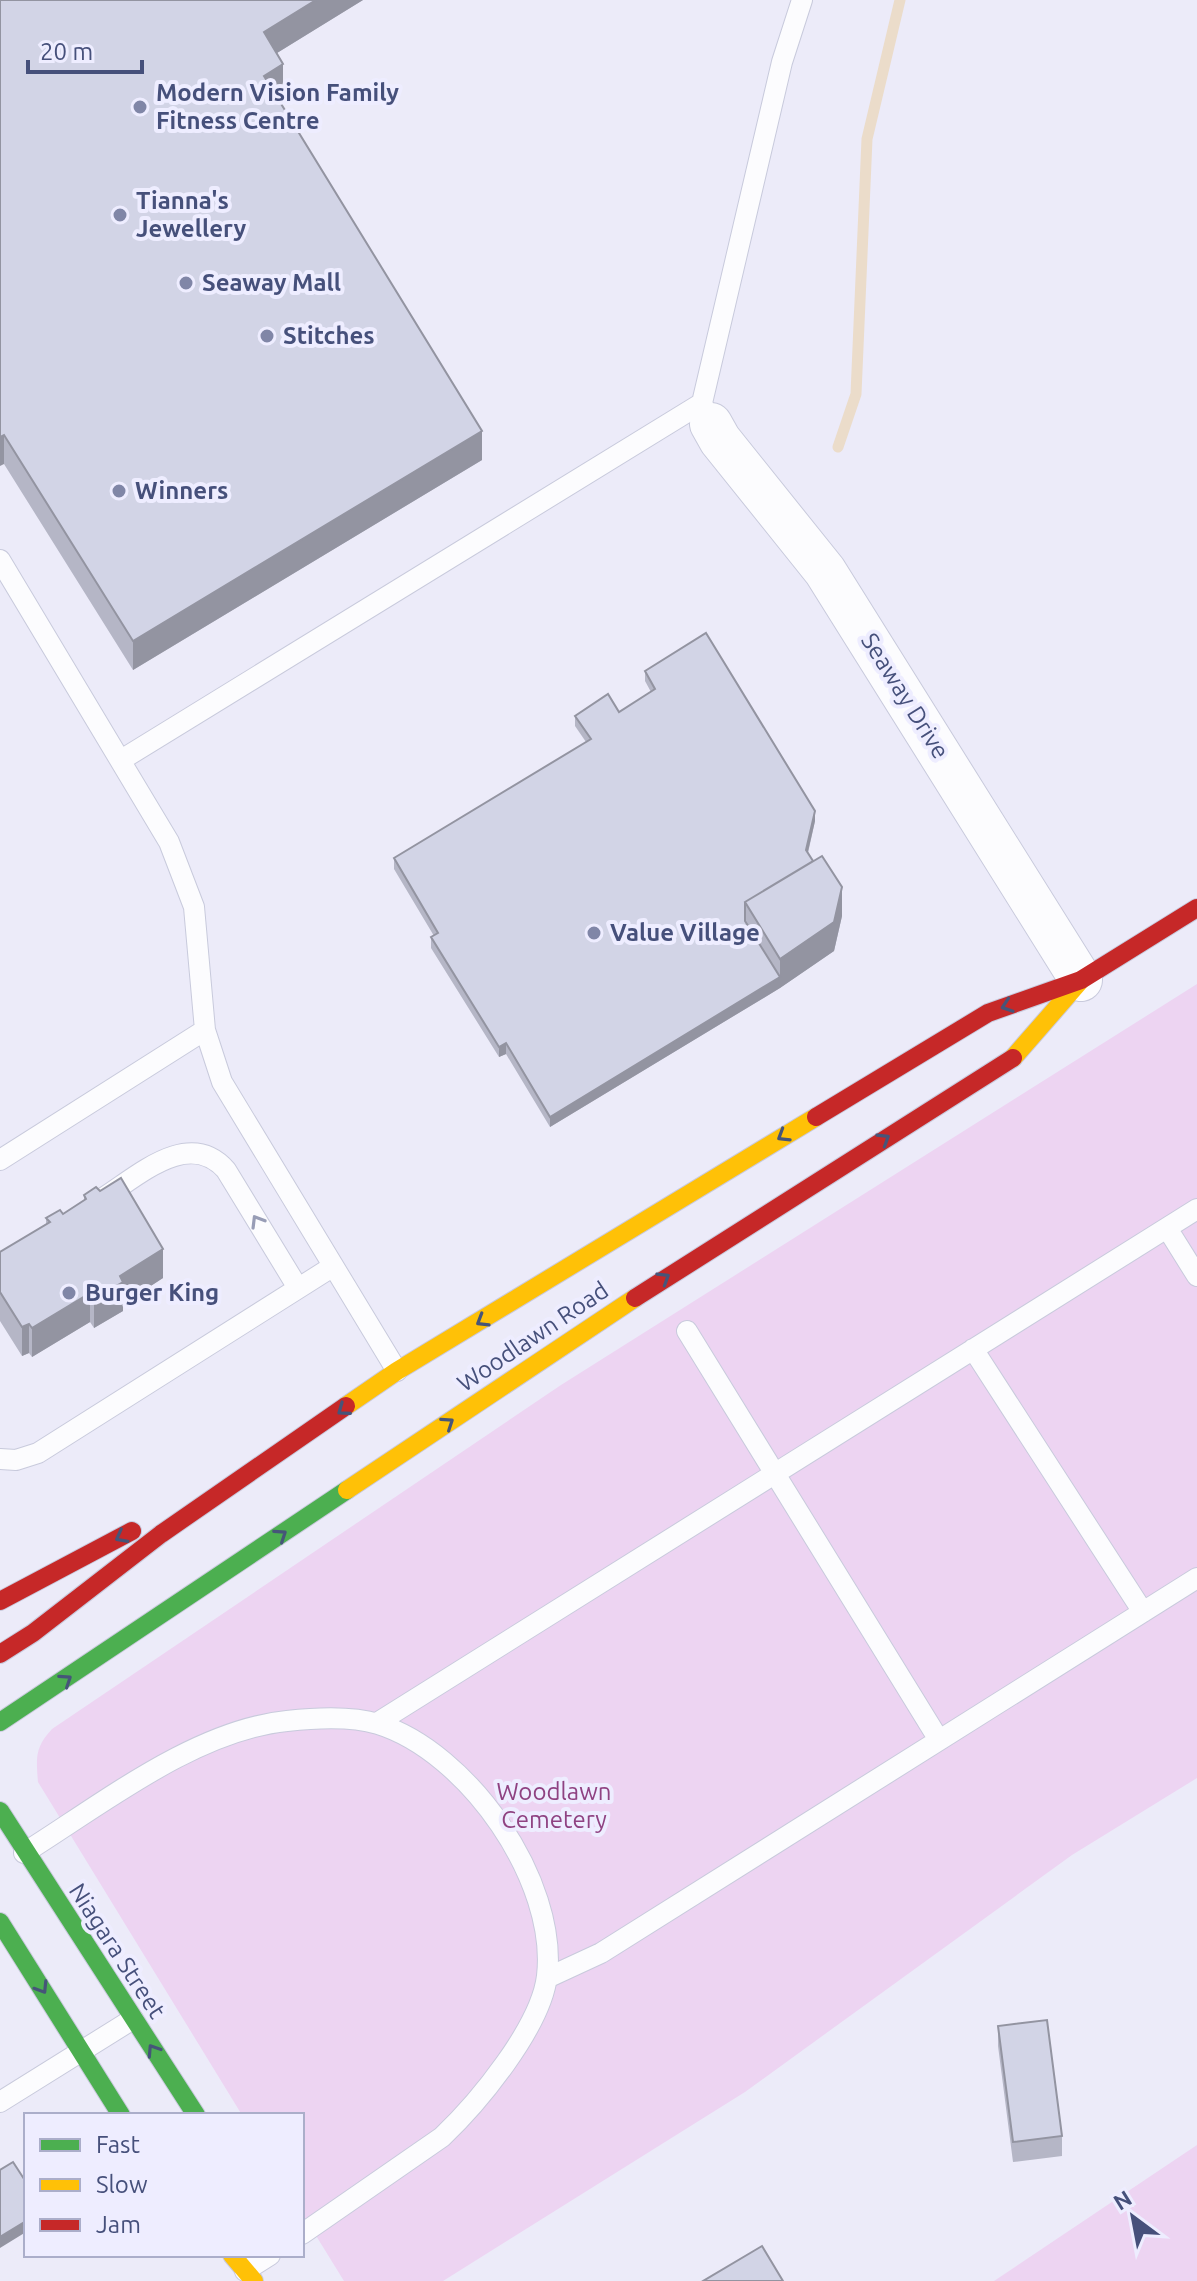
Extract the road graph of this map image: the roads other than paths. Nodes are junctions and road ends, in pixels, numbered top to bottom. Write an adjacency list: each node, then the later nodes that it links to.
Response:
1 (802, 0): 2 (lane)
2 (706, 413): 4 (lane); 6 (street, Seaway Drive)
3 (0, 560): 4 (lane)
4 (121, 760): 7 (lane)
5 (1197, 908): 6 (main road, Woodlawn Road)
6 (1081, 980): 17 (main road, Woodlawn Road, one-way to 17); 25 (main road, Woodlawn Road, one-way to 6)
7 (205, 1030): 8 (lane); 12 (lane)
8 (0, 1160)
9 (1197, 1209): 11 (lane)
10 (81, 1212): 14 (lane, one-way to 10)
11 (1167, 1228): 13 (lane); 16 (lane)
12 (332, 1267): 14 (lane); 17 (lane)
13 (1197, 1276)
14 (298, 1288): 19 (lane)
15 (687, 1331): 20 (lane)
16 (973, 1349): 20 (lane); 23 (lane)
17 (397, 1371): 18 (main road, Woodlawn Road, one-way to 18)
18 (290, 1449): 22 (main road, one-way to 22); 24 (main road, Woodlawn Road)
19 (0, 1459)
20 (773, 1472): 26 (lane); 27 (lane)
21 (1197, 1578): 23 (lane)
22 (0, 1601)
23 (1143, 1612): 27 (lane)
24 (0, 1654)
25 (0, 1722)
26 (377, 1723): 29 (lane); 31 (lane)
27 (939, 1740): 31 (lane)
28 (0, 1811): 29 (main road, Niagara Street)
29 (24, 1853): 32 (main road, Niagara Street)
30 (3, 1934): 33 (main road, one-way to 33)
31 (547, 1978): 37 (lane)
32 (133, 2019): 33 (lane); 36 (main road, Niagara Street, one-way to 32)
33 (81, 2051): 34 (lane); 35 (main road)
34 (1, 2100)
35 (120, 2113)
36 (195, 2113)
37 (304, 2233)
38 (254, 2263): 39 (main road)
39 (273, 2281)

